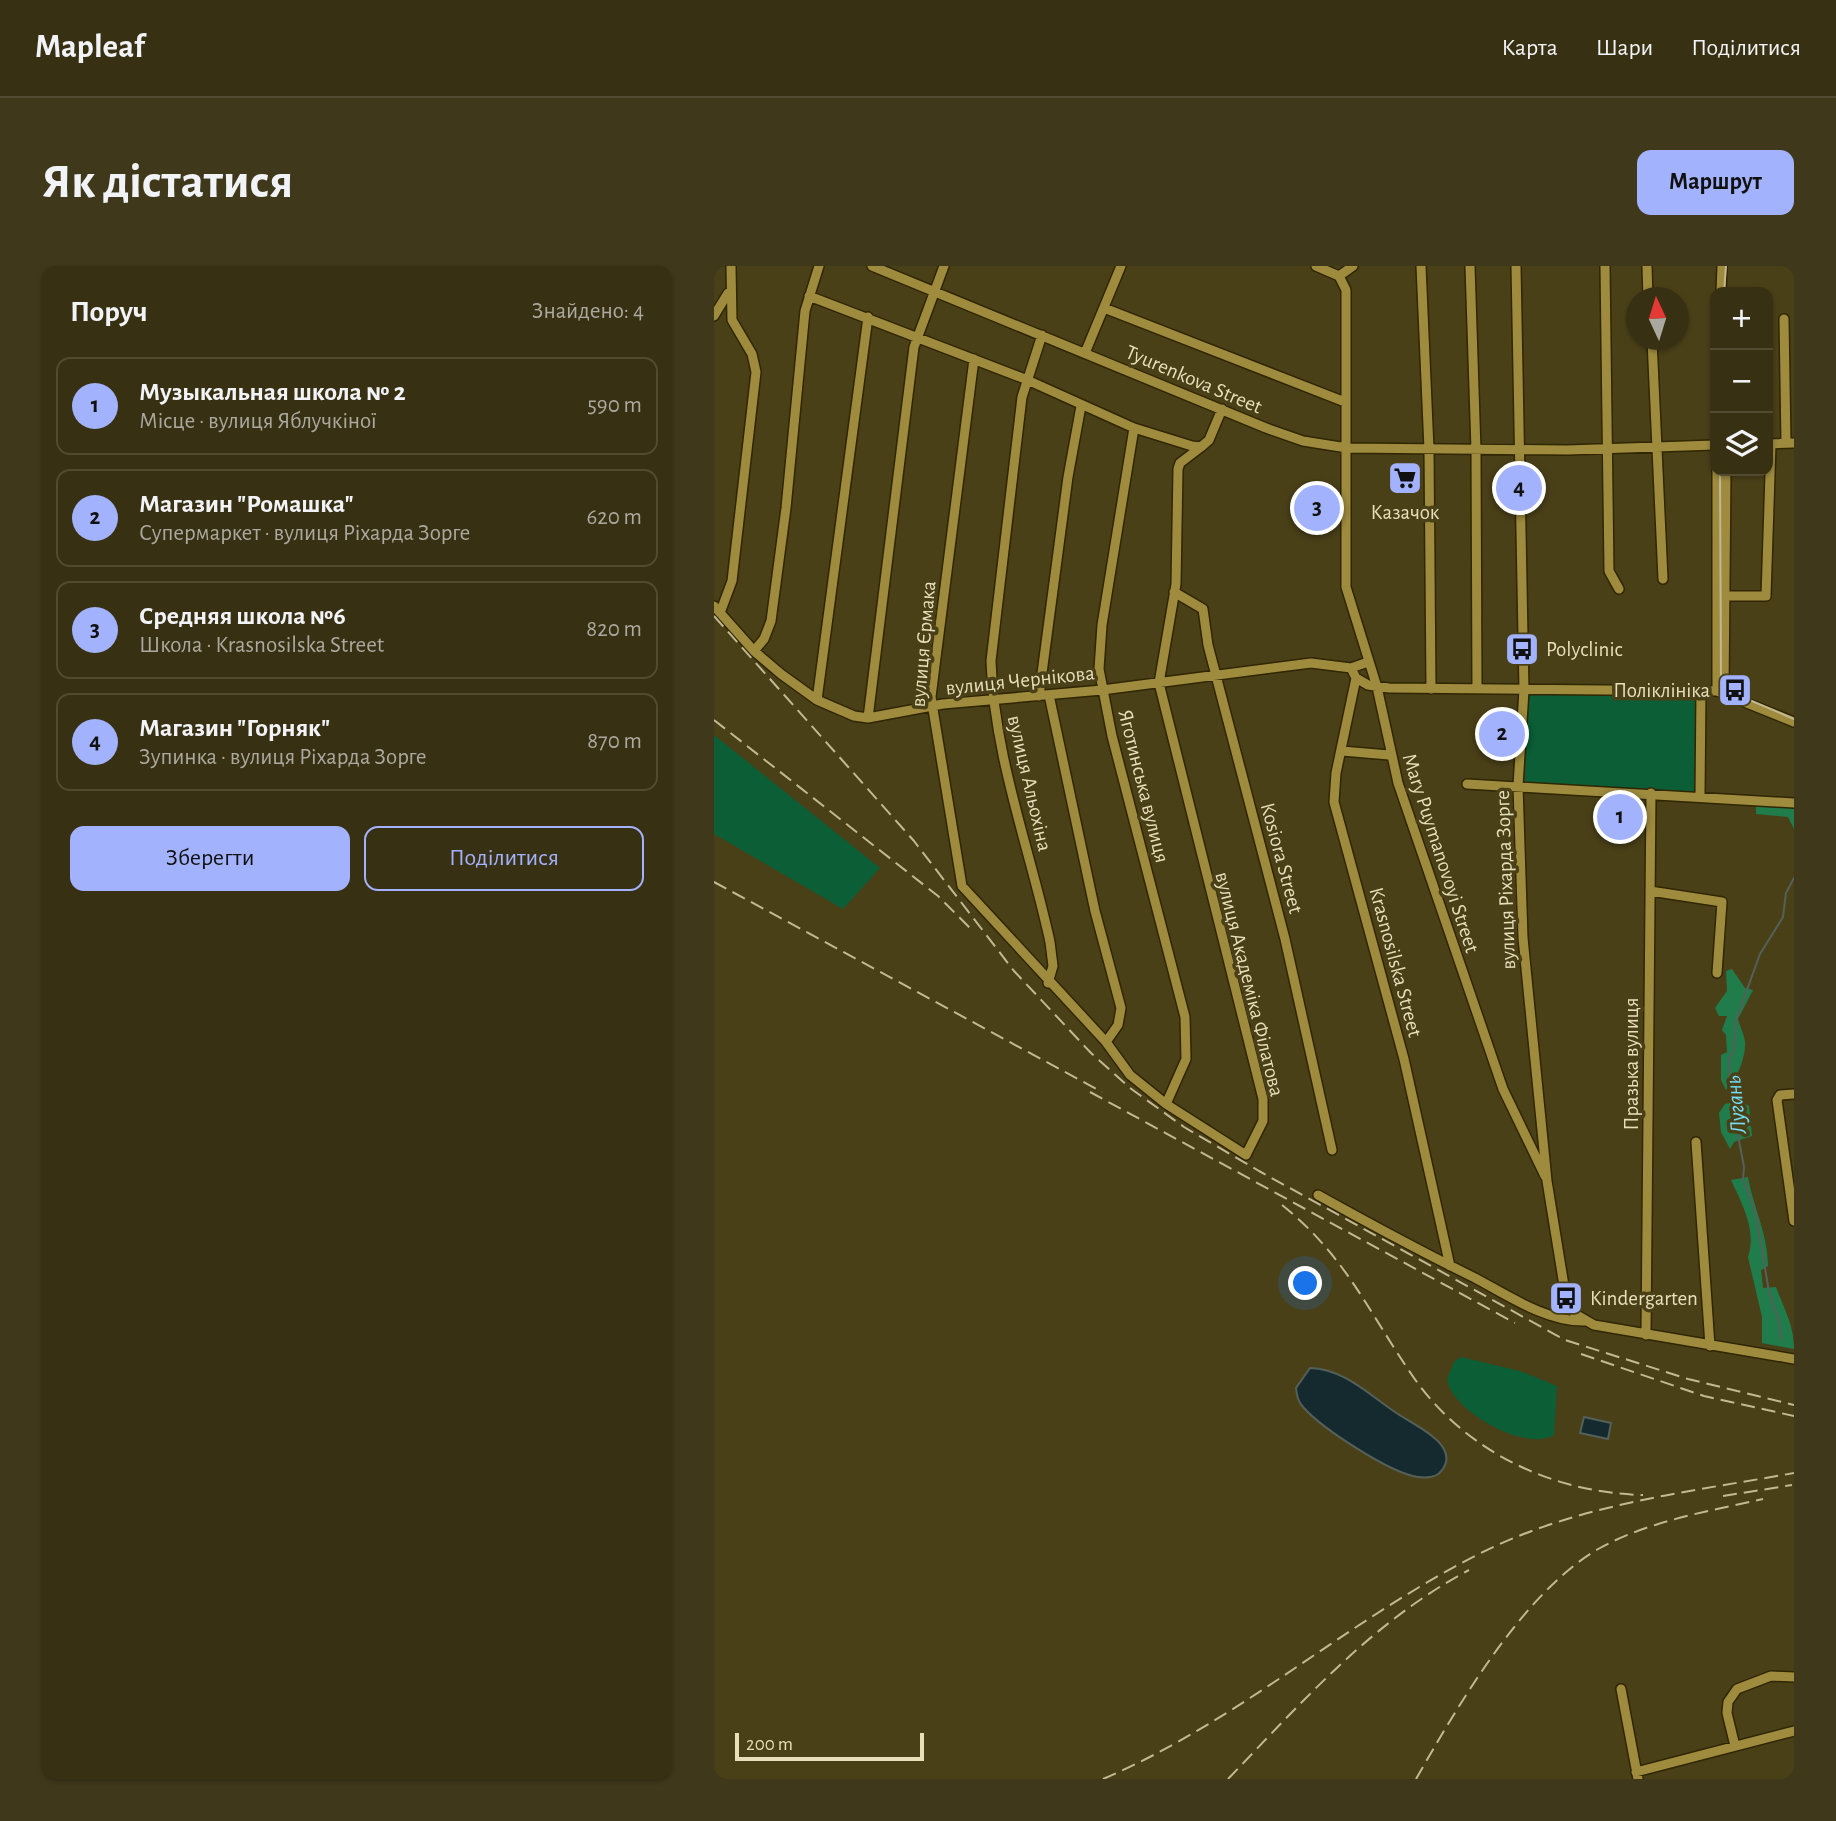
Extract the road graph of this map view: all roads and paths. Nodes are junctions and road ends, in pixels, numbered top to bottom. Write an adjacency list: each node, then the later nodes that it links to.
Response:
1 (731, 266): 18 (street)
2 (819, 266): 19 (street)
3 (872, 266): 17 (street, Tyurenkova Street)
4 (944, 266): 17 (street)
5 (1121, 266): 20 (street)
6 (1315, 266): 14 (street)
7 (1353, 266): 14 (street)
8 (1421, 266): 39 (street)
9 (1470, 266): 41 (street)
10 (1605, 266): 40 (street)
11 (1647, 266): 15 (street)
12 (1722, 266): 16 (street)
13 (1514, 267): 42 (street, вулиця Ріхарда Зорге)
14 (1339, 276): 30 (street)
15 (1648, 287)
16 (1721, 287)
17 (935, 288): 24 (street, Tyurenkova Street); 25 (street)
18 (729, 292): 21 (street); 50 (street)
19 (808, 296): 22 (street); 51 (street)
20 (1104, 309): 27 (street); 30 (street)
21 (714, 316)
22 (868, 317): 25 (street); 66 (street)
23 (1784, 319): 34 (street)
24 (1042, 335): 27 (street, Tyurenkova Street); 29 (street, вулиця Альохіна)
25 (917, 336): 28 (street); 68 (street)
26 (1652, 350): 36 (street)
27 (1086, 353): 32 (street, Tyurenkova Street)
28 (974, 359): 29 (street); 67 (street, вулиця Єрмака)
29 (1025, 379): 31 (street); 65 (street, вулиця Альохіна)
30 (1345, 402): 38 (street)
31 (1081, 406): 33 (street); 64 (street)
32 (1222, 409): 37 (street); 38 (street, Tyurenkova Street)
33 (1133, 428): 37 (street); 60 (street, Яготинська вулиця)
34 (1790, 443)
35 (1710, 445): 36 (street, Tyurenkova Street)
36 (1656, 446): 40 (street, Tyurenkova Street); 46 (street)
37 (1201, 447): 48 (street)
38 (1347, 448): 39 (street, Tyurenkova Street); 52 (street)
39 (1429, 449): 41 (street, Tyurenkova Street); 58 (street)
40 (1608, 449): 42 (street, Tyurenkova Street); 47 (street)
41 (1476, 450): 42 (street, Tyurenkova Street); 59 (street)
42 (1518, 450): 61 (street, вулиця Ріхарда Зорге)
43 (1717, 476): 49 (street)
44 (1726, 476): 49 (street)
45 (1768, 476): 49 (street)
46 (1662, 579)
47 (1619, 589)
48 (1174, 592): 54 (street, Kosiora Street); 56 (street)
49 (1721, 596): 63 (street)
50 (717, 610): 51 (street, вулиця Чернікова)
51 (754, 651): 66 (street, вулиця Чернікова)
52 (1368, 662): 53 (street, вулиця Чернікова); 57 (street)
53 (1351, 668): 54 (street, вулиця Чернікова); 55 (street)
54 (1215, 674): 56 (street, вулиця Чернікова); 84 (street, Kosiora Street)
55 (1356, 678): 57 (street); 70 (street, Krasnosilska Street)
56 (1159, 683): 60 (street, вулиця Чернікова); 82 (street, вулиця Академіка Філатова)
57 (1377, 687): 58 (street); 71 (street, Mary Puymanovoyi Street)
58 (1432, 688): 59 (street)
59 (1477, 689): 61 (street)
60 (1102, 690): 64 (street, вулиця Чернікова); 82 (street, Яготинська вулиця)
61 (1524, 690): 62 (street); 73 (street, вулиця Ріхарда Зорге)
62 (1701, 691): 63 (street); 75 (street)
63 (1720, 691): 69 (street)
64 (1044, 696): 65 (street, вулиця Чернікова); 80 (street)
65 (993, 699): 67 (street, вулиця Чернікова); 79 (street, вулиця Альохіна)
66 (817, 700): 68 (street, вулиця Чернікова)
67 (932, 708): 68 (street, вулиця Чернікова); 79 (street, вулиця Єрмака)
68 (868, 719)
69 (1794, 722)
70 (1342, 751): 71 (street); 88 (street, Krasnosilska Street)
71 (1389, 755): 85 (street, Mary Puymanovoyi Street)
72 (1467, 784): 73 (street)
73 (1518, 786): 74 (street); 85 (street, вулиця Ріхарда Зорге)
74 (1651, 793): 75 (street); 77 (street, Празька вулиця)
75 (1700, 796): 76 (street)
76 (1794, 803)
77 (1650, 891): 78 (street); 90 (street, Празька вулиця)
78 (1717, 973)
79 (1048, 983): 80 (street, вулиця Академіка Філатова)
80 (1106, 1042): 82 (street, вулиця Академіка Філатова)
81 (1794, 1094): 87 (street)
82 (1166, 1104)
83 (1696, 1142): 91 (street)
84 (1332, 1150)
85 (1547, 1181): 89 (street, вулиця Ріхарда Зорге)
86 (1318, 1195): 88 (street)
87 (1794, 1221)
88 (1450, 1266): 89 (street)
89 (1583, 1320): 90 (street)
90 (1646, 1335): 91 (street)
91 (1710, 1346): 92 (street)
92 (1794, 1359)
93 (1794, 1677): 96 (street)
94 (1621, 1689): 97 (street)
95 (1794, 1731): 96 (street)
96 (1735, 1746): 97 (street)
97 (1637, 1776)

